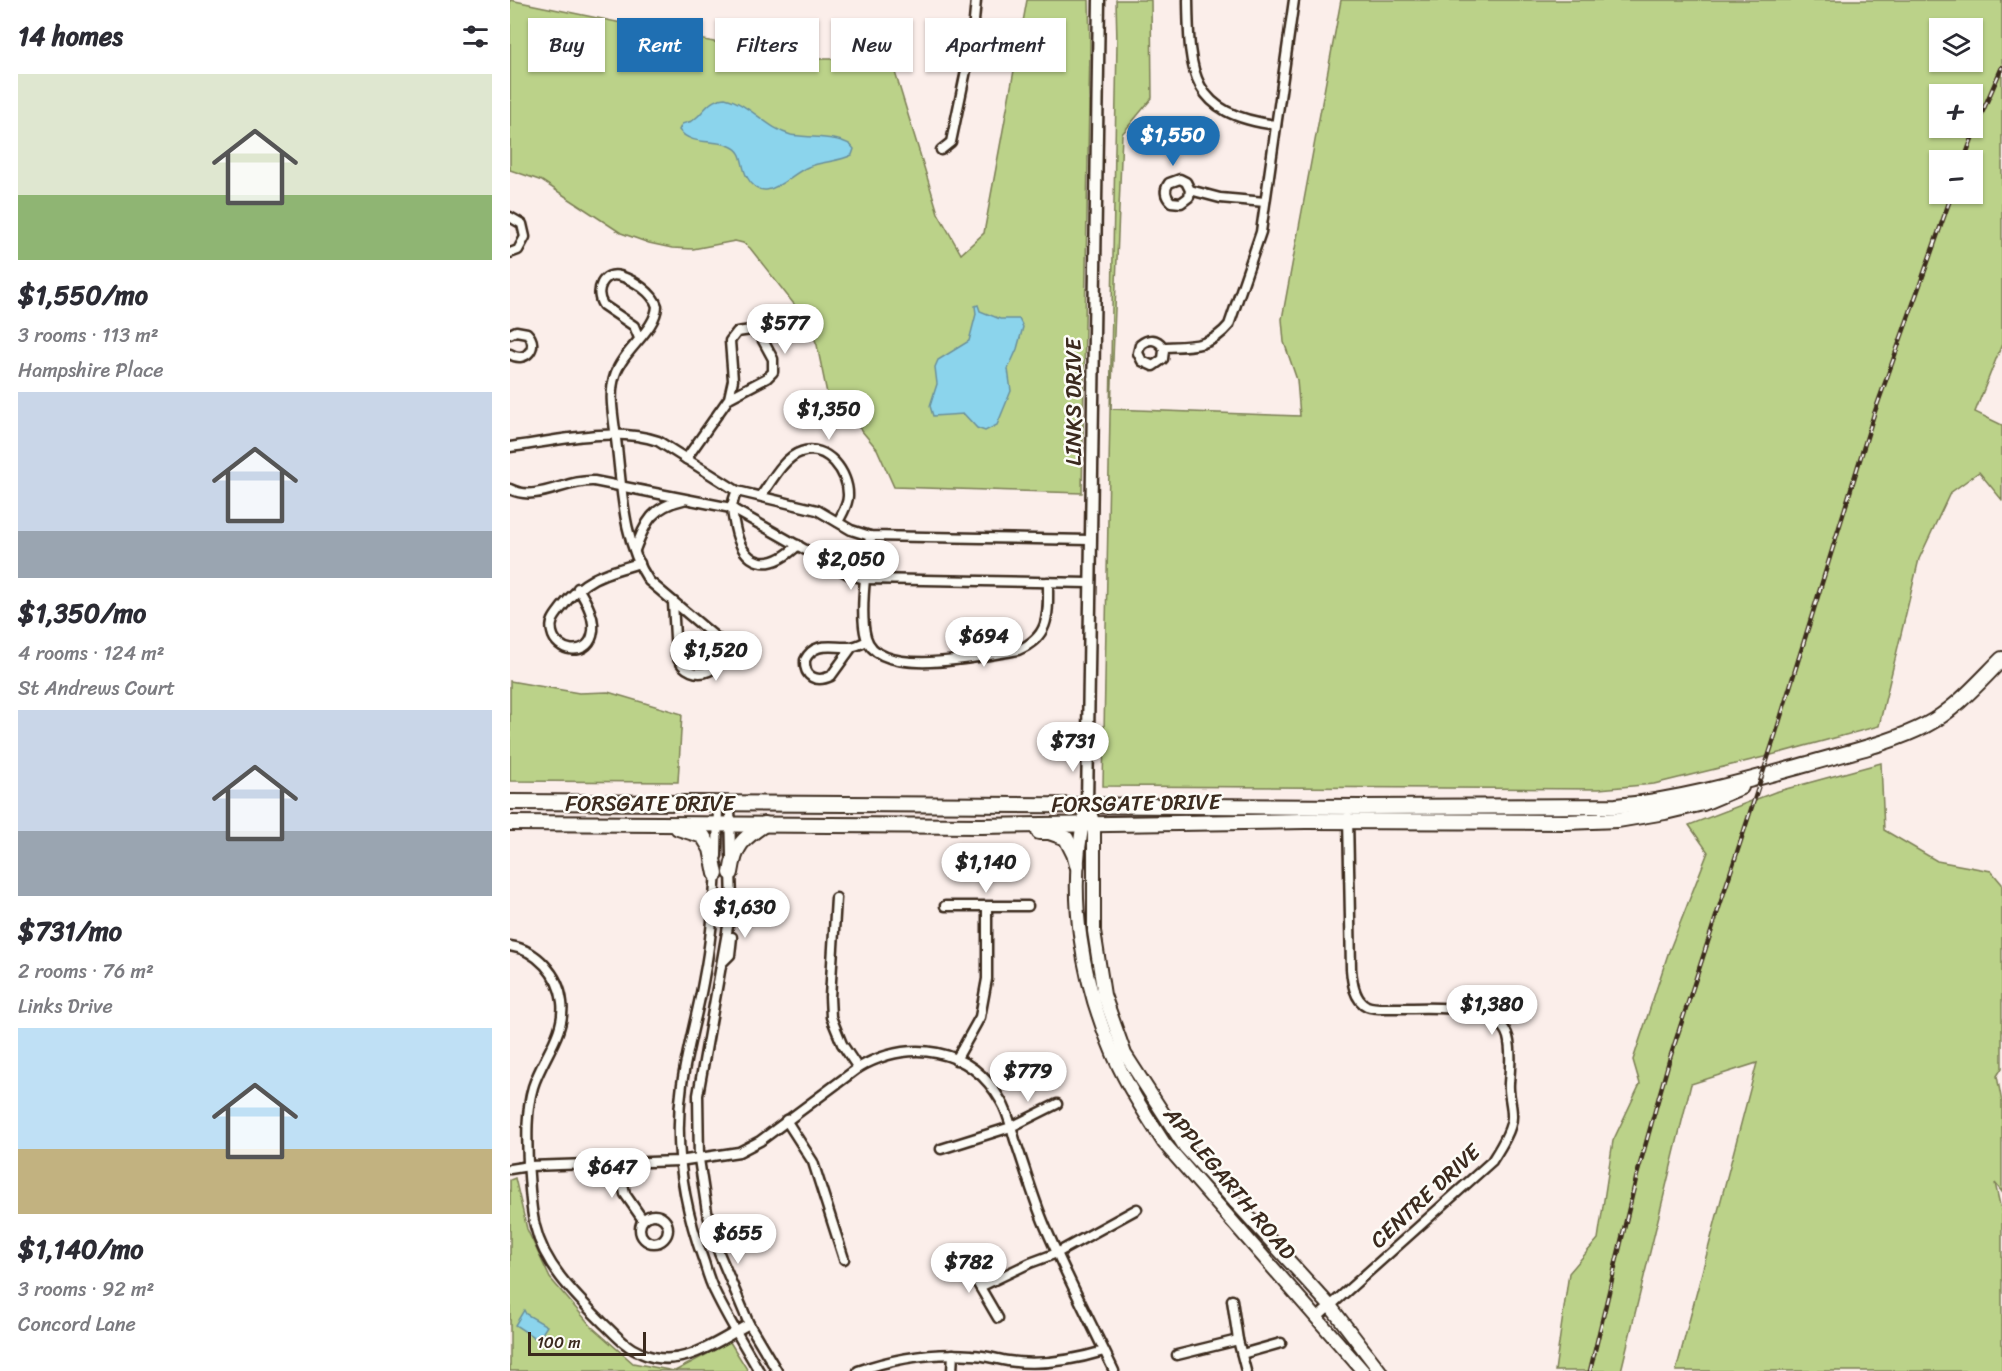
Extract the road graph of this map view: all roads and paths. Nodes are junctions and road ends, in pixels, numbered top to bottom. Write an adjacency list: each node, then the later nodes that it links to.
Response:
1 (976, 0): 6 (street)
2 (1099, 0): 27 (street, LINKS DRIVE)
3 (1188, 0): 5 (street)
4 (1294, 0): 5 (street)
5 (1276, 125): 8 (street)
6 (941, 150)
7 (1190, 190): 8 (street)
8 (1264, 202): 13 (street)
9 (510, 217): 10 (street)
10 (510, 253)
11 (510, 334): 14 (street)
12 (639, 338): 12 (street); 16 (street)
13 (1164, 350)
14 (510, 354)
15 (729, 398): 15 (street); 18 (street)
16 (616, 434): 17 (street); 18 (street); 19 (street)
17 (510, 447)
18 (686, 459): 21 (street)
19 (622, 486): 20 (street); 23 (street); 29 (street)
20 (510, 489)
21 (737, 491): 22 (street); 24 (street)
22 (760, 496): 25 (street); 25 (street)
23 (690, 499): 24 (street); 29 (street)
24 (731, 508): 28 (street); 28 (street)
25 (838, 522): 26 (street)
26 (870, 536): 27 (street); 31 (street)
27 (1090, 540): 33 (street, LINKS DRIVE)
28 (798, 546): 31 (street)
29 (635, 550): 30 (street)
30 (640, 563): 34 (street); 35 (street)
31 (865, 579): 32 (street); 36 (street)
32 (1048, 582): 33 (street); 36 (street)
33 (1089, 583): 41 (street, LINKS DRIVE)
34 (578, 588): 34 (street)
35 (674, 602): 35 (street)
36 (867, 641): 37 (street)
37 (852, 647): 37 (street)
38 (2002, 659): 42 (main road, FORSGATE DRIVE)
39 (510, 802): 40 (main road, FORSGATE DRIVE)
40 (724, 803): 41 (main road, FORSGATE DRIVE); 45 (street)
41 (1087, 805): 42 (main road, FORSGATE DRIVE); 47 (main road, APPLEGARTH ROAD)
42 (1348, 814): 47 (main road, FORSGATE DRIVE); 79 (street, CENTRE DRIVE)
43 (510, 823): 44 (main road, FORSGATE DRIVE)
44 (652, 823): 45 (main road, FORSGATE DRIVE); 51 (main road)
45 (724, 823): 46 (main road, FORSGATE DRIVE); 50 (street); 51 (street)
46 (765, 824): 48 (main road, FORSGATE DRIVE); 50 (main road)
47 (1088, 824): 48 (main road, FORSGATE DRIVE); 49 (main road, APPLEGARTH ROAD); 79 (main road, APPLEGARTH ROAD)
48 (981, 826): 49 (main road)
49 (1077, 866): 81 (main road, APPLEGARTH ROAD)
50 (731, 873): 58 (street)
51 (716, 874): 57 (street)
52 (836, 898): 60 (street)
53 (945, 906): 55 (street)
54 (1028, 906): 55 (street)
55 (987, 907): 59 (street)
56 (510, 946): 70 (street)
57 (707, 955): 58 (street); 61 (street)
58 (723, 961): 62 (street)
59 (956, 1060): 60 (street); 65 (street)
60 (858, 1068): 64 (street)
61 (681, 1094): 62 (street); 68 (street)
62 (698, 1095): 67 (street)
63 (1057, 1104): 65 (street)
64 (786, 1120): 67 (street); 76 (street)
65 (1011, 1126): 66 (street); 74 (street)
66 (941, 1149)
67 (699, 1159): 68 (street); 82 (street)
68 (679, 1161): 69 (street); 83 (street)
69 (619, 1162): 70 (street); 73 (street)
70 (529, 1166): 71 (street); 83 (street)
71 (510, 1169)
72 (1137, 1209): 74 (street)
73 (643, 1220)
74 (1058, 1253): 77 (street); 86 (street)
75 (963, 1258): 77 (street)
76 (844, 1260)
77 (980, 1287): 80 (street)
78 (1232, 1300): 84 (street)
79 (1331, 1307): 81 (street, CENTRE DRIVE); 97 (main road, APPLEGARTH ROAD)
80 (998, 1317)
81 (1318, 1317): 96 (main road, APPLEGARTH ROAD)
82 (749, 1324): 83 (street); 91 (street)
83 (735, 1331): 90 (street)
84 (1238, 1340): 88 (street); 89 (street)
85 (1281, 1343): 88 (street)
86 (1104, 1351): 87 (street); 94 (street)
87 (953, 1354): 92 (street); 93 (street)
88 (1242, 1354): 95 (street)
89 (1177, 1355)
90 (759, 1371)
91 (777, 1371)
92 (858, 1371)
93 (952, 1371)
94 (1114, 1371)
95 (1246, 1371)
96 (1363, 1371)
97 (1380, 1371)

